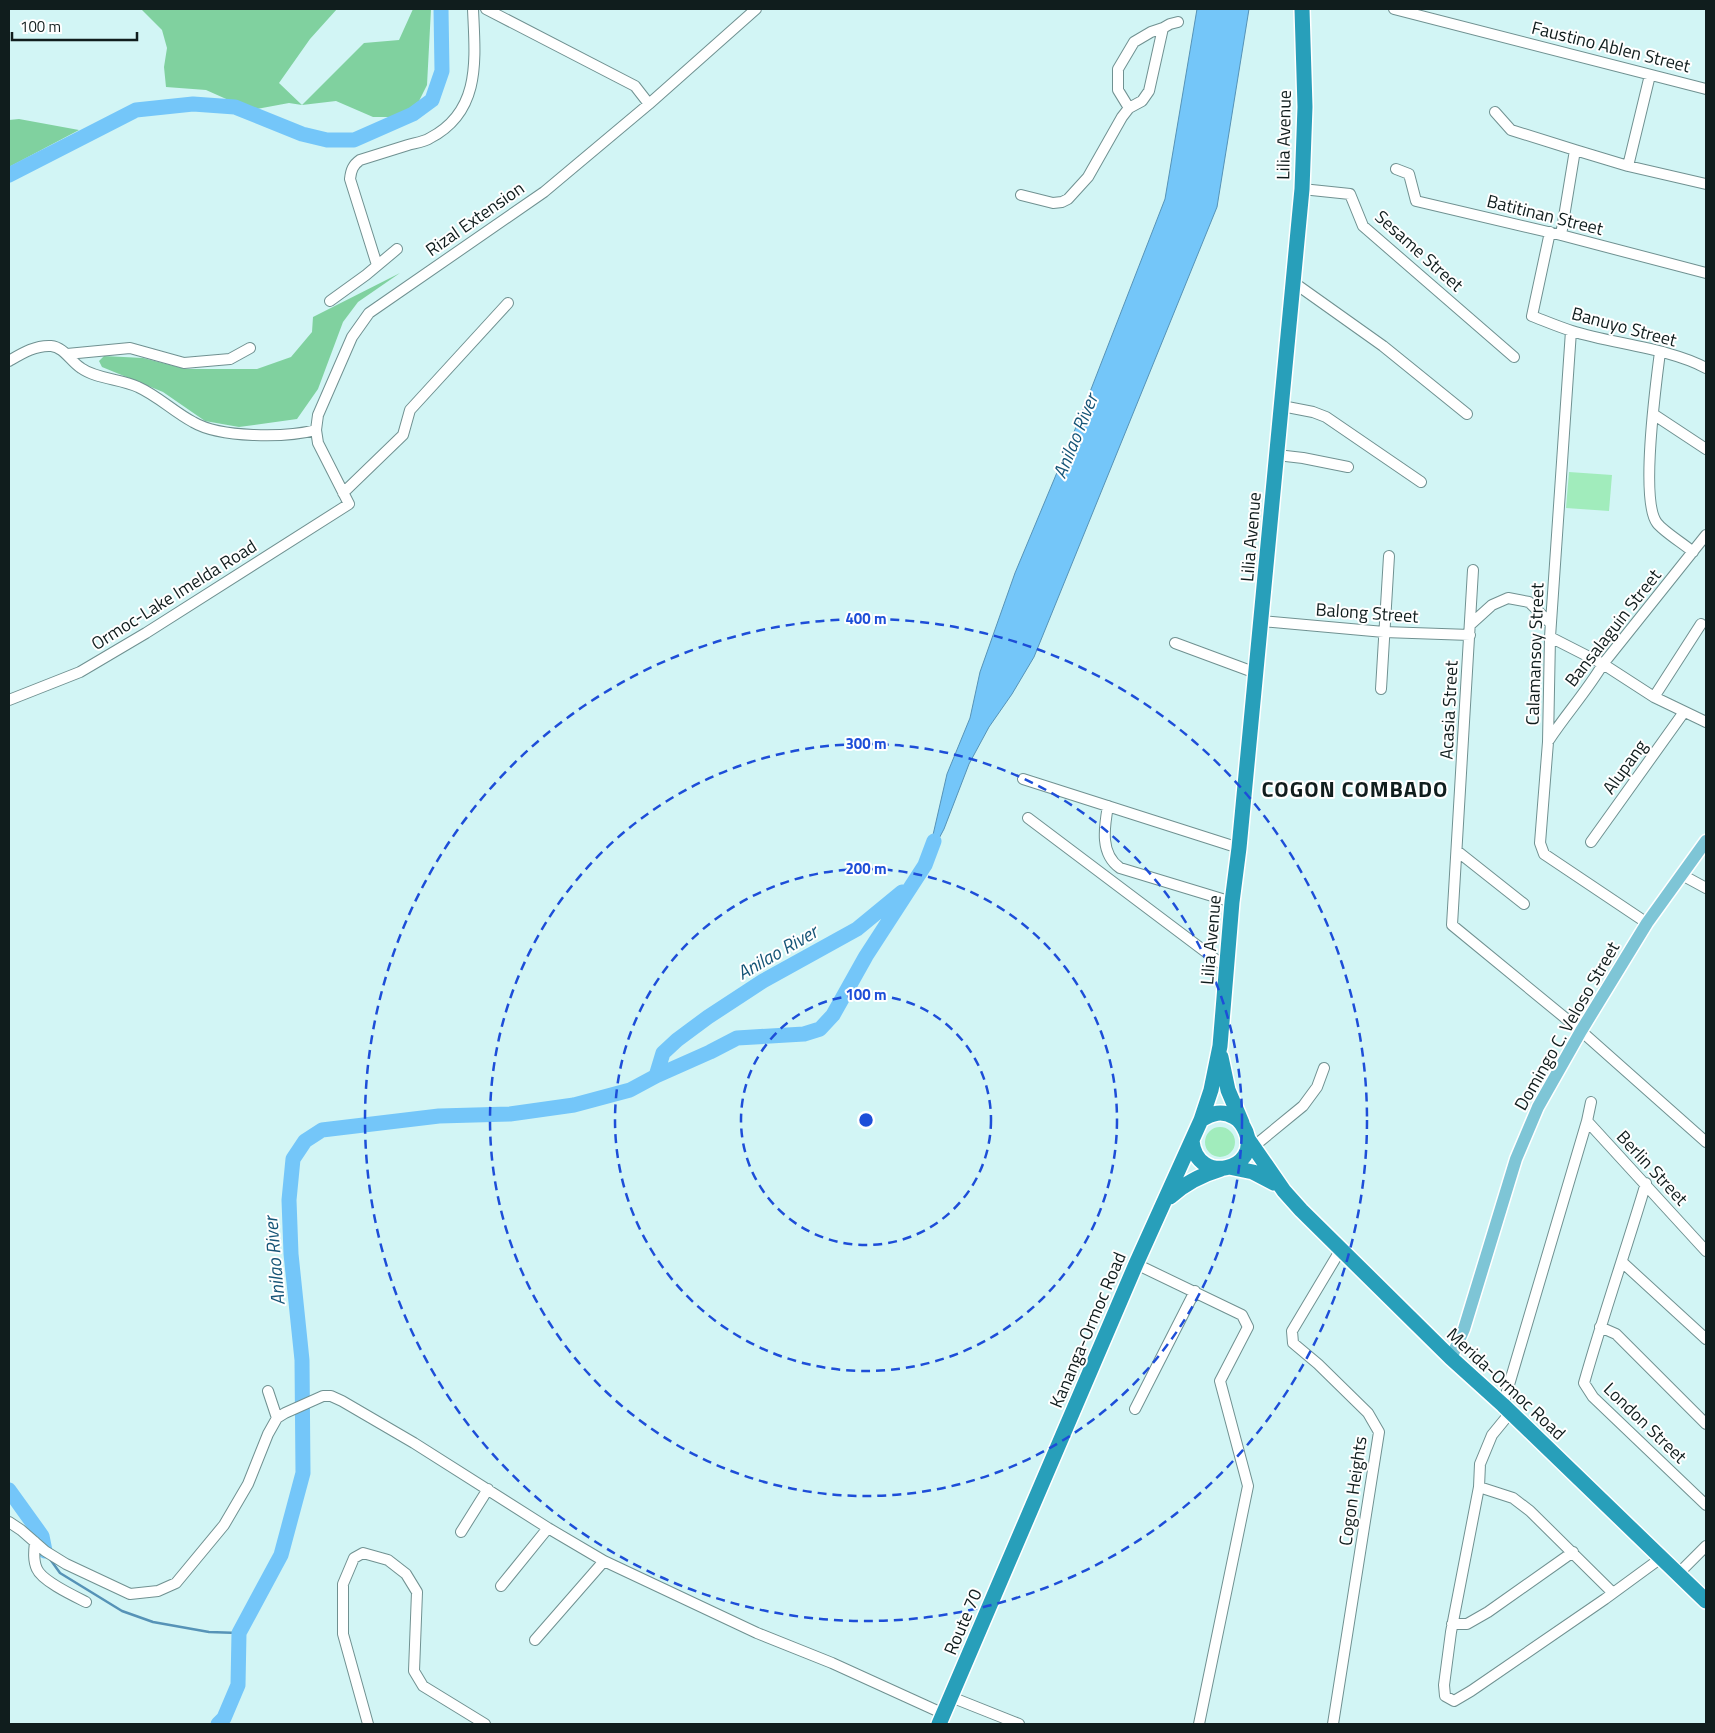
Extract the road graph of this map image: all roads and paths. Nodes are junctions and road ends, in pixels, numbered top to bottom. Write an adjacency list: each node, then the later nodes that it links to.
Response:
1 (473, 9): 25 (street)
2 (486, 9): 13 (street)
3 (756, 9): 13 (street, Rizal Extension)
4 (1302, 9): 10 (highway, Lilia Avenue)
5 (1314, 9): 10 (highway, Lilia Avenue)
6 (1394, 9): 7 (street, Faustino Ablen Street)
7 (1421, 12): 11 (street, Faustino Ablen Street)
8 (1178, 22): 9 (street)
9 (1163, 28): 14 (street); 14 (street)
10 (1303, 30): 20 (highway, Lilia Avenue)
11 (1650, 75): 12 (street, Faustino Ablen Street); 17 (street)
12 (1706, 88)
13 (649, 104): 40 (street, Rizal Extension)
14 (1129, 108): 21 (street)
15 (1494, 112): 16 (street)
16 (1575, 150): 17 (street); 23 (street)
17 (1628, 166): 19 (street)
18 (1396, 169): 22 (street, Batitinan Street)
19 (1706, 184)
20 (1302, 189): 27 (highway, Lilia Avenue); 34 (street, Sesame Street)
21 (1021, 196)
22 (1550, 232): 23 (street, Batitinan Street); 30 (street, Banuyo Street)
23 (1561, 235): 26 (street, Batitinan Street)
24 (397, 249): 25 (street)
25 (377, 265): 28 (street)
26 (1706, 273)
27 (1293, 282): 37 (highway, Lilia Avenue); 38 (street)
28 (330, 300)
29 (508, 303): 45 (street)
30 (1572, 331): 32 (street, Banuyo Street); 51 (street, Calamansoy Street)
31 (250, 348): 33 (street)
32 (1660, 352): 36 (street, Banuyo Street); 39 (street)
33 (67, 354): 35 (street); 40 (street)
34 (1514, 357)
35 (9, 361)
36 (1706, 368)
37 (1282, 406): 42 (highway, Lilia Avenue); 44 (street)
38 (1467, 414)
39 (1653, 414): 41 (street); 47 (street)
40 (316, 430): 45 (street)
41 (1706, 449)
42 (1277, 455): 43 (street); 50 (highway, Lilia Avenue)
43 (1348, 468)
44 (1421, 482)
45 (343, 493): 62 (street, Ormoc-Lake Imelda Road)
46 (1706, 535): 47 (street, Bansalaguin Street)
47 (1693, 552): 58 (street, Bansalaguin Street)
48 (1389, 556): 54 (street)
49 (1473, 570): 52 (street, Acasia Street)
50 (1262, 620): 54 (street, Balong Street); 59 (highway, Lilia Avenue)
51 (1550, 623): 52 (street); 56 (street, Calamansoy Street)
52 (1471, 624): 55 (street, Acasia Street)
53 (1701, 624): 61 (street)
54 (1384, 632): 55 (street, Balong Street); 60 (street)
55 (1470, 635): 72 (street, Acasia Street)
56 (1550, 637): 58 (street); 65 (street, Calamansoy Street)
57 (1175, 644): 59 (street)
58 (1603, 664): 61 (street); 65 (street, Bansalaguin Street)
59 (1256, 673): 71 (highway, Lilia Avenue)
60 (1380, 689)
61 (1654, 697): 63 (street)
62 (9, 700)
63 (1684, 712): 64 (street); 70 (street, Alupang)
64 (1706, 722)
65 (1548, 742): 77 (street, Calamansoy Street)
66 (1024, 780): 67 (street)
67 (1108, 806): 71 (street); 75 (street)
68 (1028, 818): 78 (street)
69 (1706, 841): 73 (main road, Domingo C. Veloso Street)
70 (1591, 842)
71 (1240, 848): 75 (highway, Lilia Avenue)
72 (1457, 851): 76 (street); 79 (street, Acasia Street)
73 (1682, 875): 74 (street); 77 (main road, Domingo C. Veloso Street)
74 (1706, 888)
75 (1232, 902): 78 (highway, Lilia Avenue)
76 (1524, 904)
77 (1647, 923): 79 (main road, Domingo C. Veloso Street)
78 (1227, 968): 80 (highway, Lilia Avenue)
79 (1581, 1031): 87 (street); 100 (main road, Domingo C. Veloso Street)
80 (1220, 1046): 83 (highway); 85 (highway)
81 (1324, 1068): 88 (street)
82 (1591, 1102): 84 (street)
83 (1201, 1120): 85 (highway); 86 (highway)
84 (1588, 1121): 90 (street, Berlin Street); 103 (street)
85 (1242, 1124): 88 (highway)
86 (1192, 1140): 89 (highway); 92 (highway, Kananga-Ormoc Road)
87 (1706, 1142)
88 (1250, 1143): 89 (highway); 91 (highway, Merida-Ormoc Road)
89 (1226, 1168): 91 (highway, Merida-Ormoc Road); 92 (highway)
90 (1646, 1184): 94 (street, Berlin Street); 95 (street)
91 (1284, 1191): 93 (highway, Merida-Ormoc Road)
92 (1166, 1202): 96 (highway, Kananga-Ormoc Road)
93 (1341, 1249): 100 (highway, Merida-Ormoc Road); 131 (street, Cogon Heights)
94 (1706, 1251)
95 (1622, 1262): 98 (street); 99 (street)
96 (1136, 1264): 97 (street); 112 (highway, Kananga-Ormoc Road)
97 (1195, 1291): 102 (street); 130 (street)
98 (1600, 1327): 105 (street); 108 (street, London Street)
99 (1706, 1339)
100 (1450, 1358): 103 (highway, Merida-Ormoc Road)
101 (268, 1390): 104 (street)
102 (1136, 1409)
103 (1506, 1409): 106 (street); 116 (highway, Merida-Ormoc Road)
104 (277, 1418): 107 (street); 113 (street)
105 (1706, 1424)
106 (1479, 1487): 115 (street); 123 (street)
107 (488, 1489): 110 (street); 111 (street)
108 (1706, 1504)
109 (9, 1522): 113 (street)
110 (548, 1528): 117 (street); 119 (street)
111 (461, 1532)
112 (1021, 1534): 125 (highway, Route 70)
113 (34, 1542): 122 (street)
114 (1706, 1546): 118 (street)
115 (1572, 1552): 120 (street); 123 (street)
116 (1661, 1558): 118 (highway, Merida-Ormoc Road); 120 (street)
117 (604, 1561): 124 (street); 126 (street)
118 (1678, 1574): 121 (highway, Merida-Ormoc Road)
119 (501, 1586)
120 (1613, 1593): 123 (street)
121 (1706, 1601)
122 (86, 1602)
123 (1452, 1624)
124 (535, 1640)
125 (951, 1697): 126 (highway, Route 70); 129 (street)
126 (942, 1719)
127 (368, 1724): 128 (street)
128 (485, 1724)
129 (1018, 1724)
130 (1199, 1724)
131 (1333, 1724)

